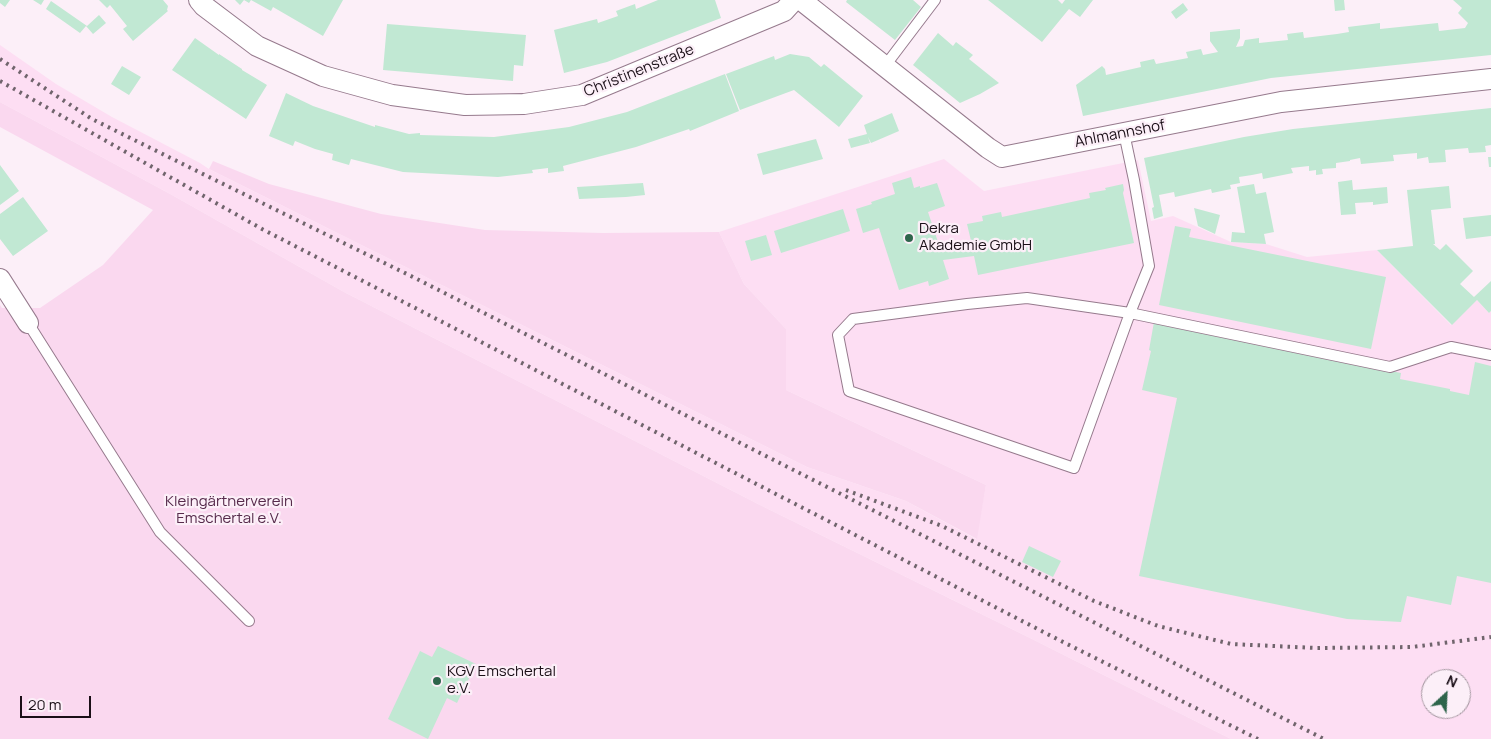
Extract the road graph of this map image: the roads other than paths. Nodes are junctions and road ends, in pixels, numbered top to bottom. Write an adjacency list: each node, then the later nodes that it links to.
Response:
1 (198, 0): 2 (street, Christinenstraße)
2 (794, 0)
3 (801, 0): 5 (street, Ahlmannshof)
4 (935, 0): 5 (lane)
5 (885, 66): 7 (street, Ahlmannshof)
6 (1491, 79): 7 (street, Ahlmannshof)
7 (1124, 133): 9 (lane)
8 (0, 279): 10 (street)
9 (1130, 313): 9 (lane); 11 (lane)
10 (28, 323): 12 (lane)
11 (1491, 355)
12 (249, 621)

